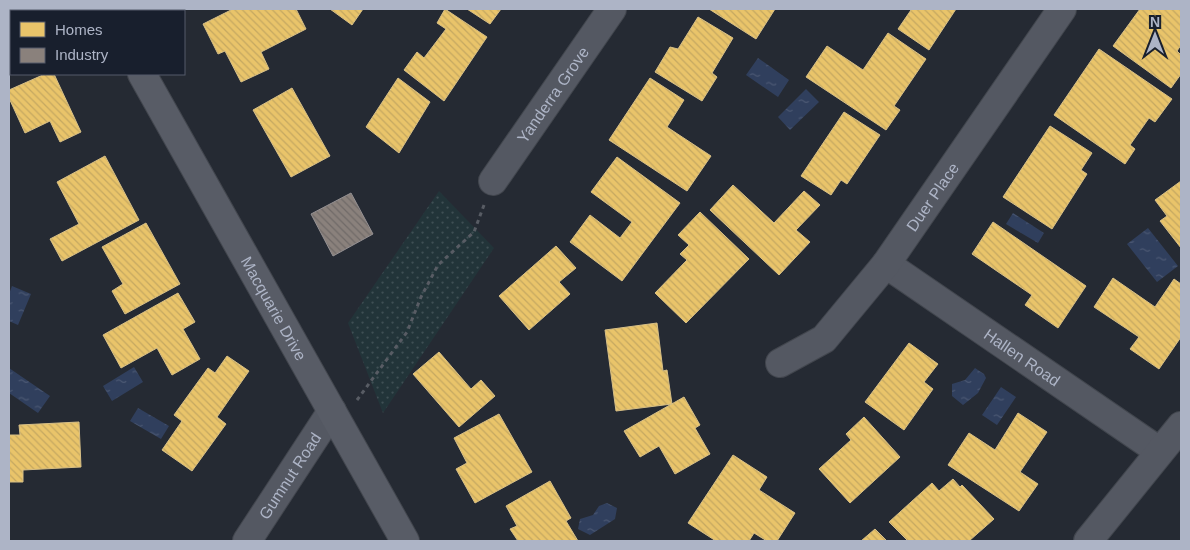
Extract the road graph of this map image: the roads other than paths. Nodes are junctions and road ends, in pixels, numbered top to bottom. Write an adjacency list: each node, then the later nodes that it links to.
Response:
1 (612, 9): 4 (street, Yanderra Grove)
2 (1062, 9): 5 (street, Duer Place)
3 (143, 75): 7 (main road, Macquarie Drive)
4 (493, 181)
5 (886, 264): 6 (street, Duer Place); 9 (street, Hallen Road)
6 (780, 363)
7 (336, 417): 10 (street, Gumnut Road); 11 (main road, Macquarie Drive)
8 (1181, 426): 9 (street)
9 (1159, 451): 12 (street)
10 (247, 541)
11 (405, 541)
12 (1088, 541)

